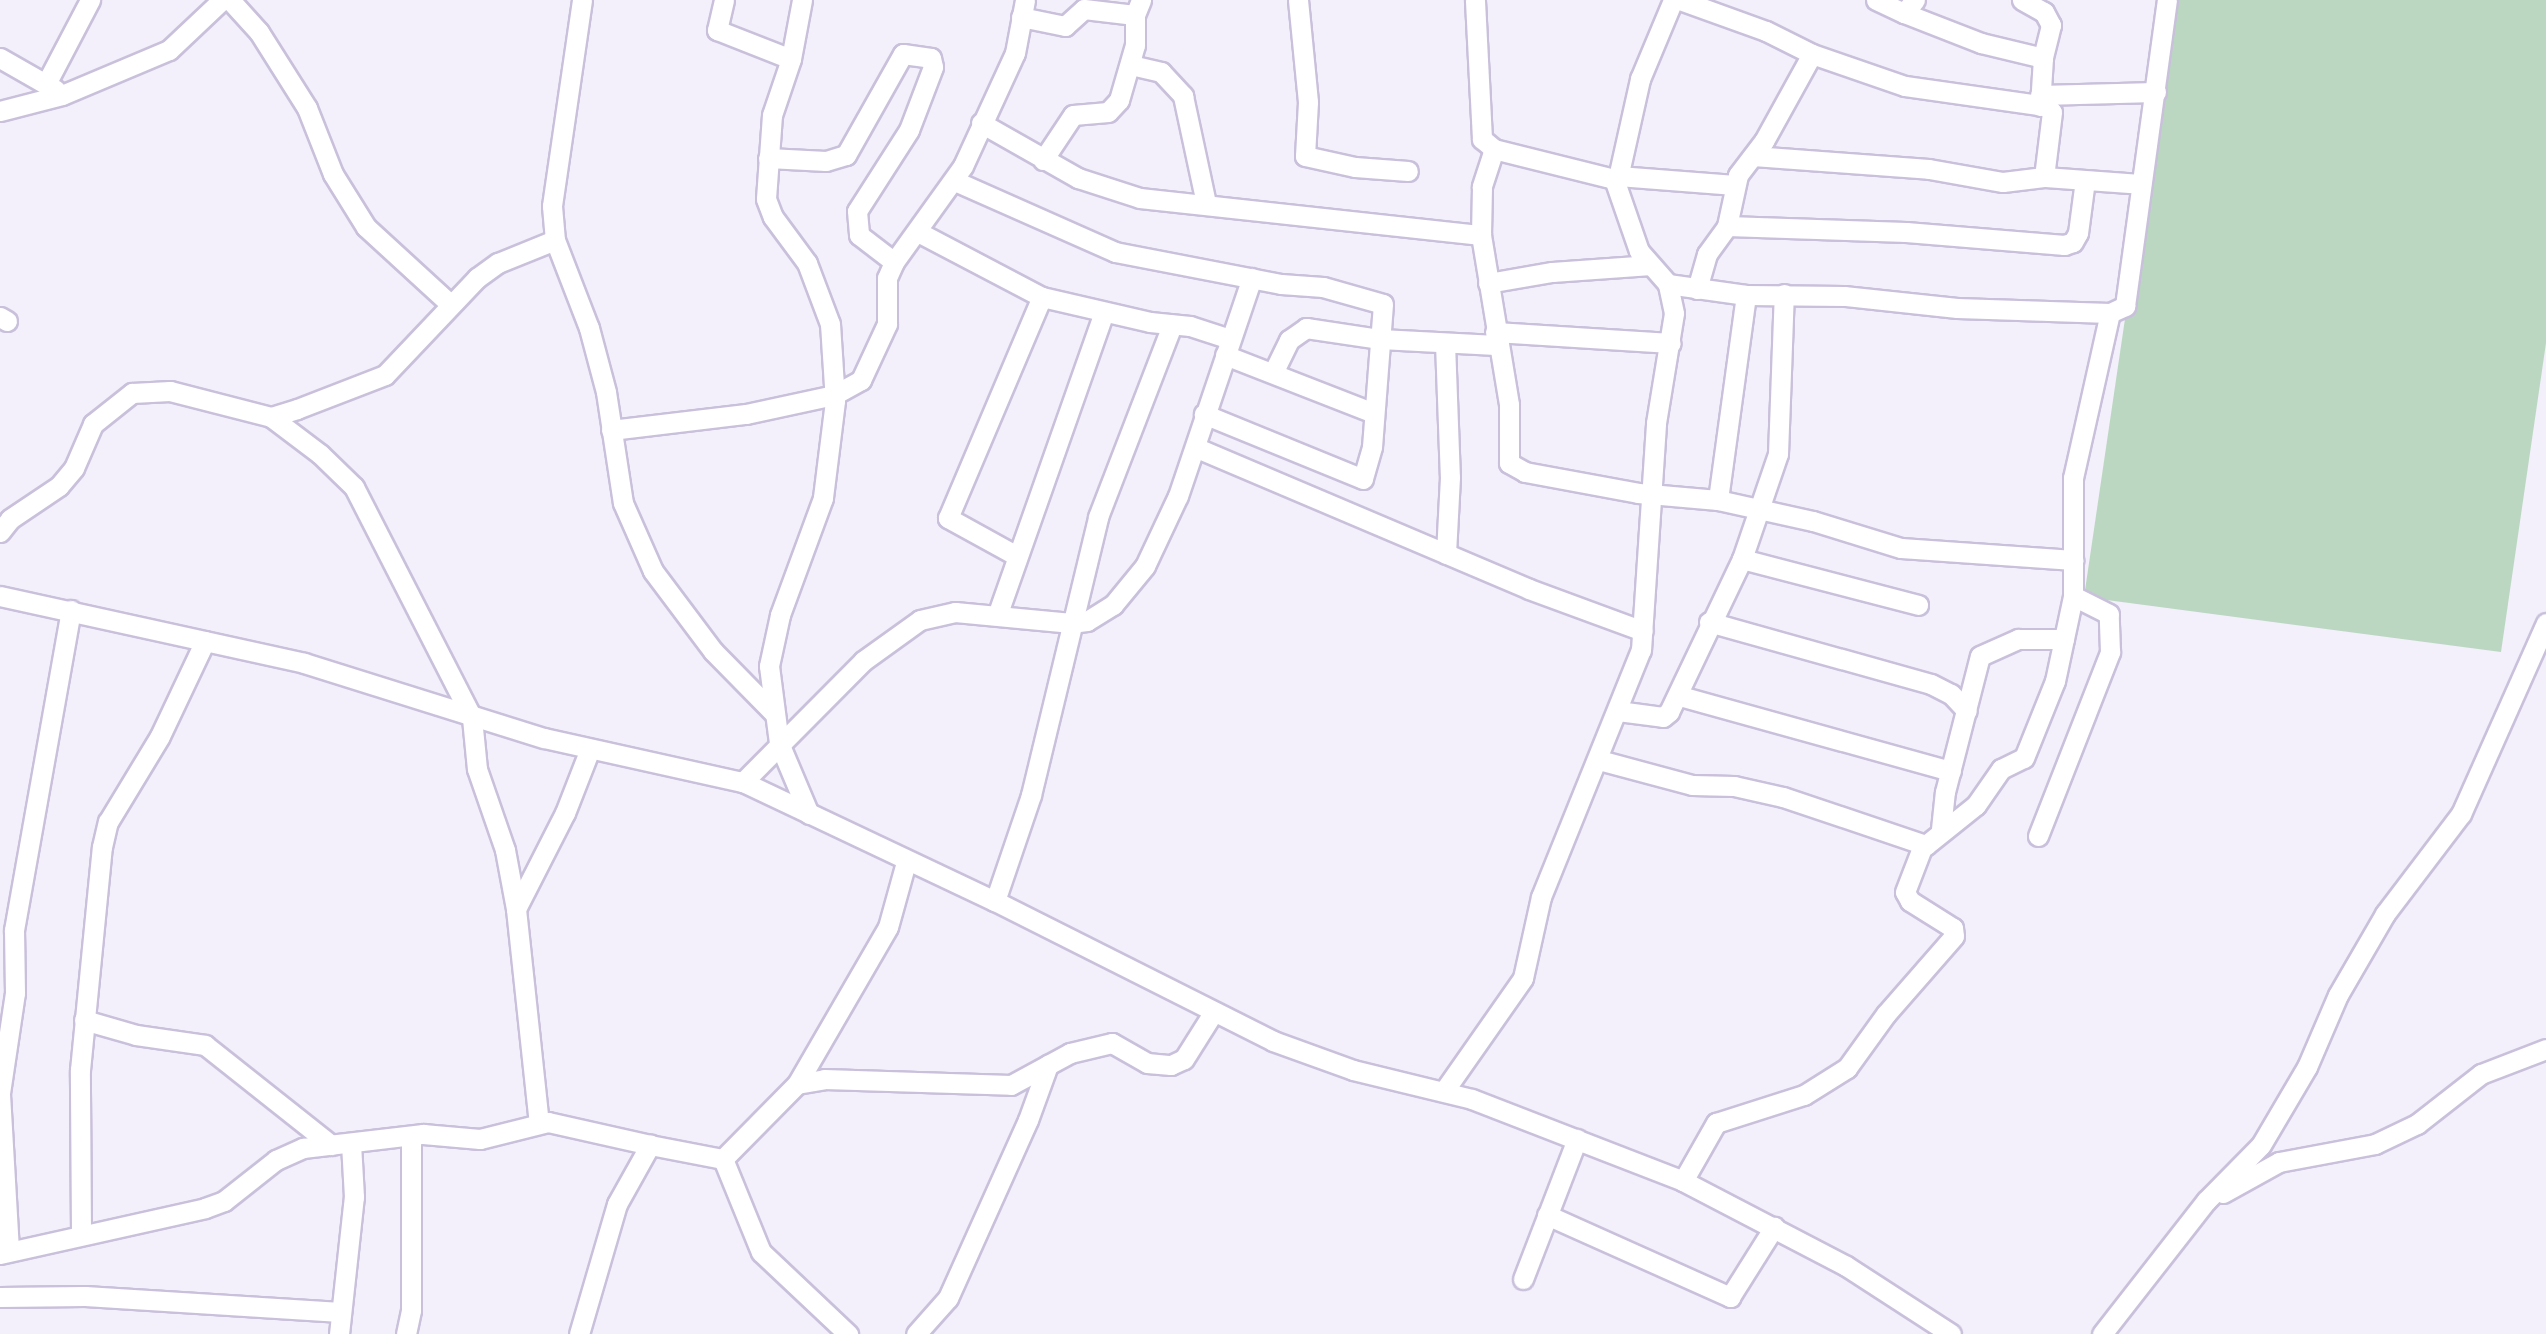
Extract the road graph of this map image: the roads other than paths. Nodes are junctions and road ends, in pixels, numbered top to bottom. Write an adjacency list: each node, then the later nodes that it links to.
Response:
1 (89, 0): 22 (street)
2 (222, 0): 22 (street)
3 (230, 0): 52 (street)
4 (582, 0): 42 (street)
5 (724, 0): 20 (street)
6 (802, 0): 20 (street)
7 (1298, 0): 31 (street)
8 (1475, 0): 27 (street)
9 (1673, 0): 33 (street)
10 (1680, 0): 17 (street)
11 (1876, 0): 14 (street)
12 (2022, 0): 19 (street)
13 (2167, 0): 23 (street)
14 (1909, 7): 19 (street)
15 (1138, 8): 16 (street); 21 (street)
16 (1023, 9): 26 (street)
17 (1812, 54): 24 (street); 28 (street)
18 (0, 58): 22 (street)
19 (2043, 58): 24 (street)
20 (791, 59): 29 (street)
21 (1131, 65): 30 (street); 38 (street)
22 (55, 88): 25 (street)
23 (2157, 92): 24 (street); 36 (street)
24 (2040, 101): 32 (street)
25 (0, 111)
26 (981, 123): 30 (street); 35 (street)
27 (1494, 149): 33 (street); 41 (street)
28 (1754, 156): 32 (street); 37 (street)
29 (768, 158): 43 (street); 62 (street)
30 (1043, 160): 38 (street)
31 (1408, 171)
32 (2044, 177): 34 (street)
33 (1618, 179): 37 (street); 44 (street)
34 (2085, 180): 36 (street); 39 (street)
35 (955, 181): 40 (street); 45 (street)
36 (2141, 184): 54 (street)
37 (1735, 185): 39 (street)
38 (1206, 203): 41 (street)
39 (1727, 226): 48 (street)
40 (918, 232): 43 (street); 51 (street)
41 (1481, 235): 46 (street)
42 (555, 240): 52 (street); 66 (street)
43 (894, 262): 62 (street)
44 (1651, 265): 46 (street); 47 (street)
45 (1252, 278): 56 (street); 60 (street)
46 (1488, 283): 57 (street)
47 (1668, 284): 48 (street); 59 (street)
48 (1697, 289): 50 (street)
49 (1784, 294): 50 (street); 54 (street); 70 (street)
50 (1746, 295): 69 (street)
51 (1042, 297): 53 (street); 73 (street)
52 (450, 304): 65 (street)
53 (1104, 312): 55 (street); 73 (street)
54 (2110, 313): 75 (street)
55 (1172, 325): 60 (street); 83 (street)
56 (1380, 339): 58 (street); 61 (street); 63 (street)
57 (1495, 339): 58 (street); 59 (street); 68 (street)
58 (1445, 342): 72 (street)
59 (1671, 343): 68 (street)
60 (1228, 347): 61 (street); 64 (street)
61 (1273, 373): 63 (street)
62 (834, 395): 66 (street); 90 (street)
63 (1374, 413): 64 (street)
64 (1204, 414): 67 (street)
65 (271, 417): 71 (street); 91 (street)
66 (611, 430): 90 (street)
67 (1197, 448): 72 (street); 83 (street)
68 (1651, 494): 69 (street); 84 (street)
69 (1718, 500): 70 (street)
70 (1755, 510): 74 (street); 75 (street)
71 (0, 532)
72 (1446, 554): 84 (street)
73 (1017, 556): 80 (street)
74 (1742, 559): 78 (street); 81 (street)
75 (2074, 560): 77 (street)
76 (0, 596): 79 (street)
77 (2073, 596): 85 (street); 99 (street)
78 (1918, 605)
79 (71, 610): 86 (street); 104 (street)
80 (998, 612): 83 (street); 92 (street)
81 (1709, 622): 87 (street); 89 (street)
82 (2546, 622): 119 (street)
83 (1071, 623): 102 (street)
84 (1643, 631): 88 (street)
85 (2064, 639): 89 (street); 98 (street)
86 (205, 641): 91 (street); 106 (street)
87 (1680, 696): 88 (street); 95 (street)
88 (1618, 711): 94 (street)
89 (1967, 711): 95 (street)
90 (775, 714): 92 (street)
91 (472, 718): 93 (street); 103 (street)
92 (779, 743): 96 (street); 97 (street)
93 (590, 749): 96 (street); 103 (street)
94 (1599, 760): 100 (street); 110 (street)
95 (1951, 771): 98 (street)
96 (743, 782): 97 (street)
97 (809, 814): 101 (street)
98 (1941, 828): 100 (street)
99 (2038, 836)
100 (1923, 845): 118 (street)
101 (906, 862): 102 (street); 109 (street)
102 (995, 901): 105 (street)
103 (516, 909): 111 (street)
104 (7, 928): 123 (street)
105 (1213, 1013): 108 (street); 110 (street)
106 (83, 1020): 115 (street); 122 (street)
107 (2546, 1049): 119 (street)
108 (1048, 1065): 109 (street); 131 (street)
109 (797, 1084): 117 (street)
110 (1444, 1091): 113 (street)
111 (539, 1123): 112 (street); 116 (street)
112 (411, 1136): 114 (street); 128 (street)
113 (1577, 1139): 118 (street); 120 (street)
114 (351, 1143): 115 (street); 126 (street)
115 (331, 1145): 122 (street)
116 (650, 1145): 117 (street); 129 (street)
117 (723, 1159): 130 (street)
118 (1683, 1181): 121 (street)
119 (2206, 1201): 133 (street)
120 (1547, 1215): 121 (street); 124 (street)
121 (1774, 1227): 132 (street)
122 (81, 1233): 123 (street)
123 (5, 1252)
124 (1523, 1279)
125 (0, 1297): 126 (street)
126 (340, 1312): 127 (street)
127 (339, 1334)
128 (406, 1334)
129 (579, 1334)
130 (848, 1334)
131 (916, 1334)
132 (1951, 1334)
133 (2102, 1334)

